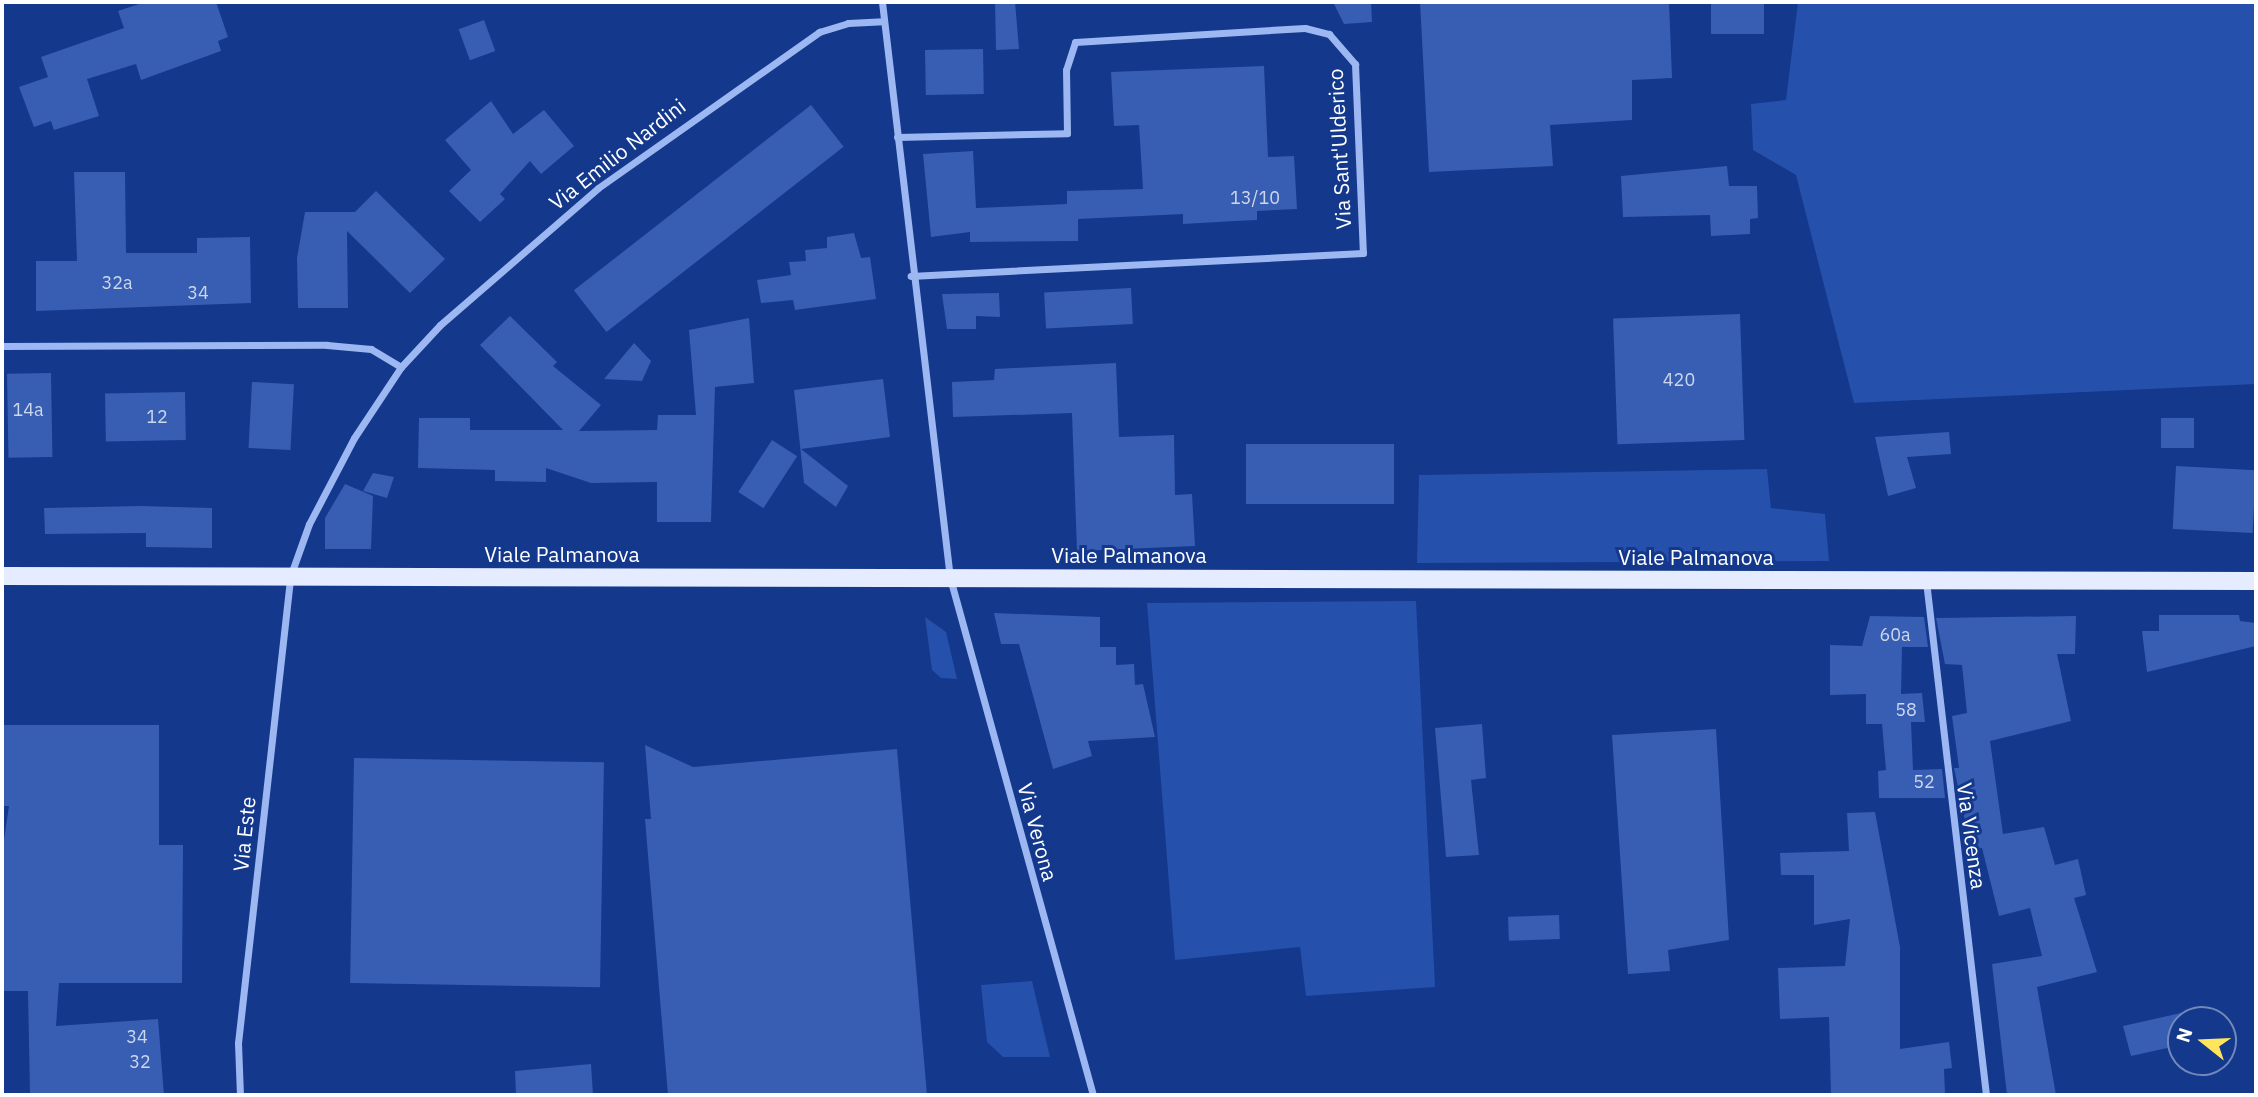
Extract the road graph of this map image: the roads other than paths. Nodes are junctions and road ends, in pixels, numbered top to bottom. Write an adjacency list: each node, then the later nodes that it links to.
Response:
1 (883, 2): 2 (street)
2 (883, 21): 3 (street); 6 (street, Via Emilio Nardini)
3 (897, 137): 4 (street); 4 (street, Via Sant'Ulderico)
4 (911, 276): 9 (street)
5 (2, 346): 6 (street)
6 (401, 367): 8 (street, Via Emilio Nardini)
7 (2, 576): 8 (main road, Viale Palmanova)
8 (290, 577): 9 (main road, Viale Palmanova); 12 (street, Via Este)
9 (950, 578): 10 (main road, Viale Palmanova); 13 (street, Via Verona)
10 (1926, 580): 11 (main road, Viale Palmanova); 14 (street, Via Vicenza)
11 (2256, 581)
12 (240, 1095)
13 (1093, 1095)
14 (1986, 1095)

